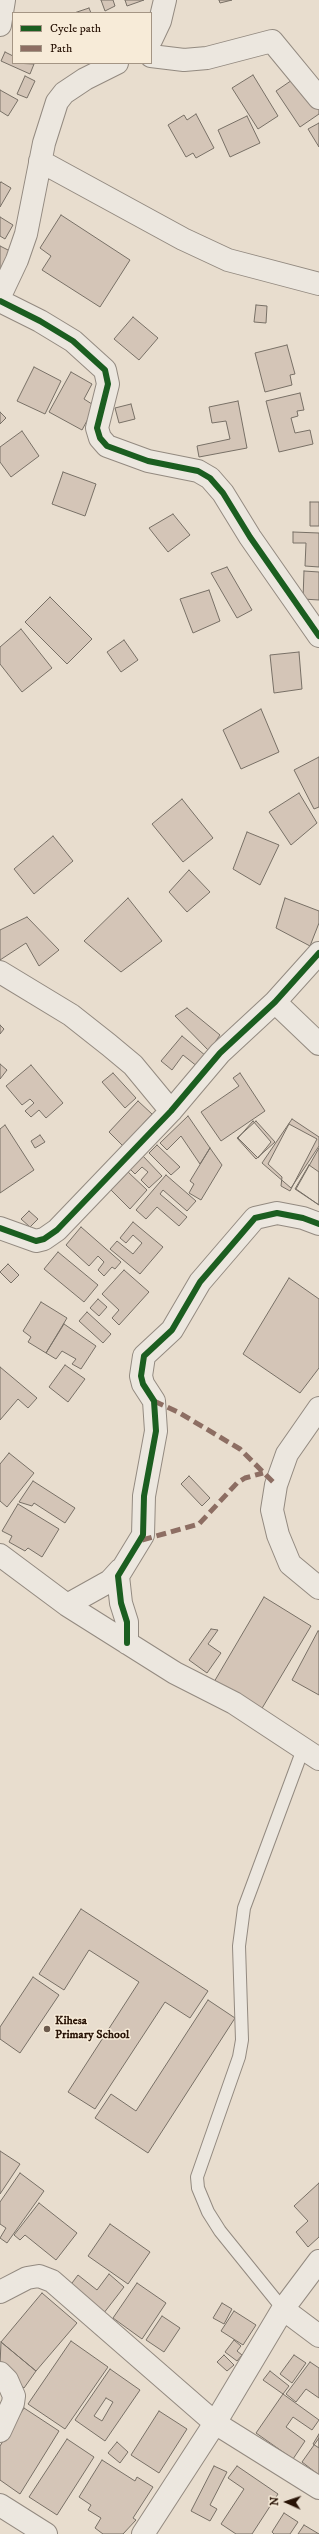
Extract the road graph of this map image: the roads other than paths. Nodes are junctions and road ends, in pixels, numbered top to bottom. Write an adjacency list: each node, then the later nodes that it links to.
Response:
1 (4, 0): 3 (street)
2 (165, 0): 4 (street)
3 (0, 25)
4 (152, 38)
5 (152, 56): 7 (street)
6 (115, 64): 8 (street)
7 (319, 98)
8 (40, 161): 9 (street); 10 (street)
9 (319, 284)
10 (0, 296)
11 (0, 301): 12 (street)
12 (319, 636)
13 (319, 953): 15 (street)
14 (0, 972): 17 (street)
15 (275, 1002): 16 (street); 17 (street)
16 (319, 1044)
17 (171, 1111): 19 (street)
18 (319, 1224): 22 (street)
19 (0, 1228)
20 (319, 1408): 23 (street)
21 (0, 1555): 24 (street)
22 (120, 1570): 24 (street); 25 (street)
23 (319, 1588)
24 (67, 1605): 25 (street)
25 (127, 1643): 26 (street)
26 (311, 1754): 29 (lane)
27 (319, 2261): 29 (street)
28 (0, 2292): 32 (street)
29 (283, 2309): 30 (street); 32 (street)
30 (319, 2336)
31 (0, 2373): 33 (street)
32 (215, 2423): 34 (street); 37 (street)
33 (0, 2431)
34 (319, 2488)
35 (0, 2505): 36 (street)
36 (46, 2534)
37 (143, 2534)

